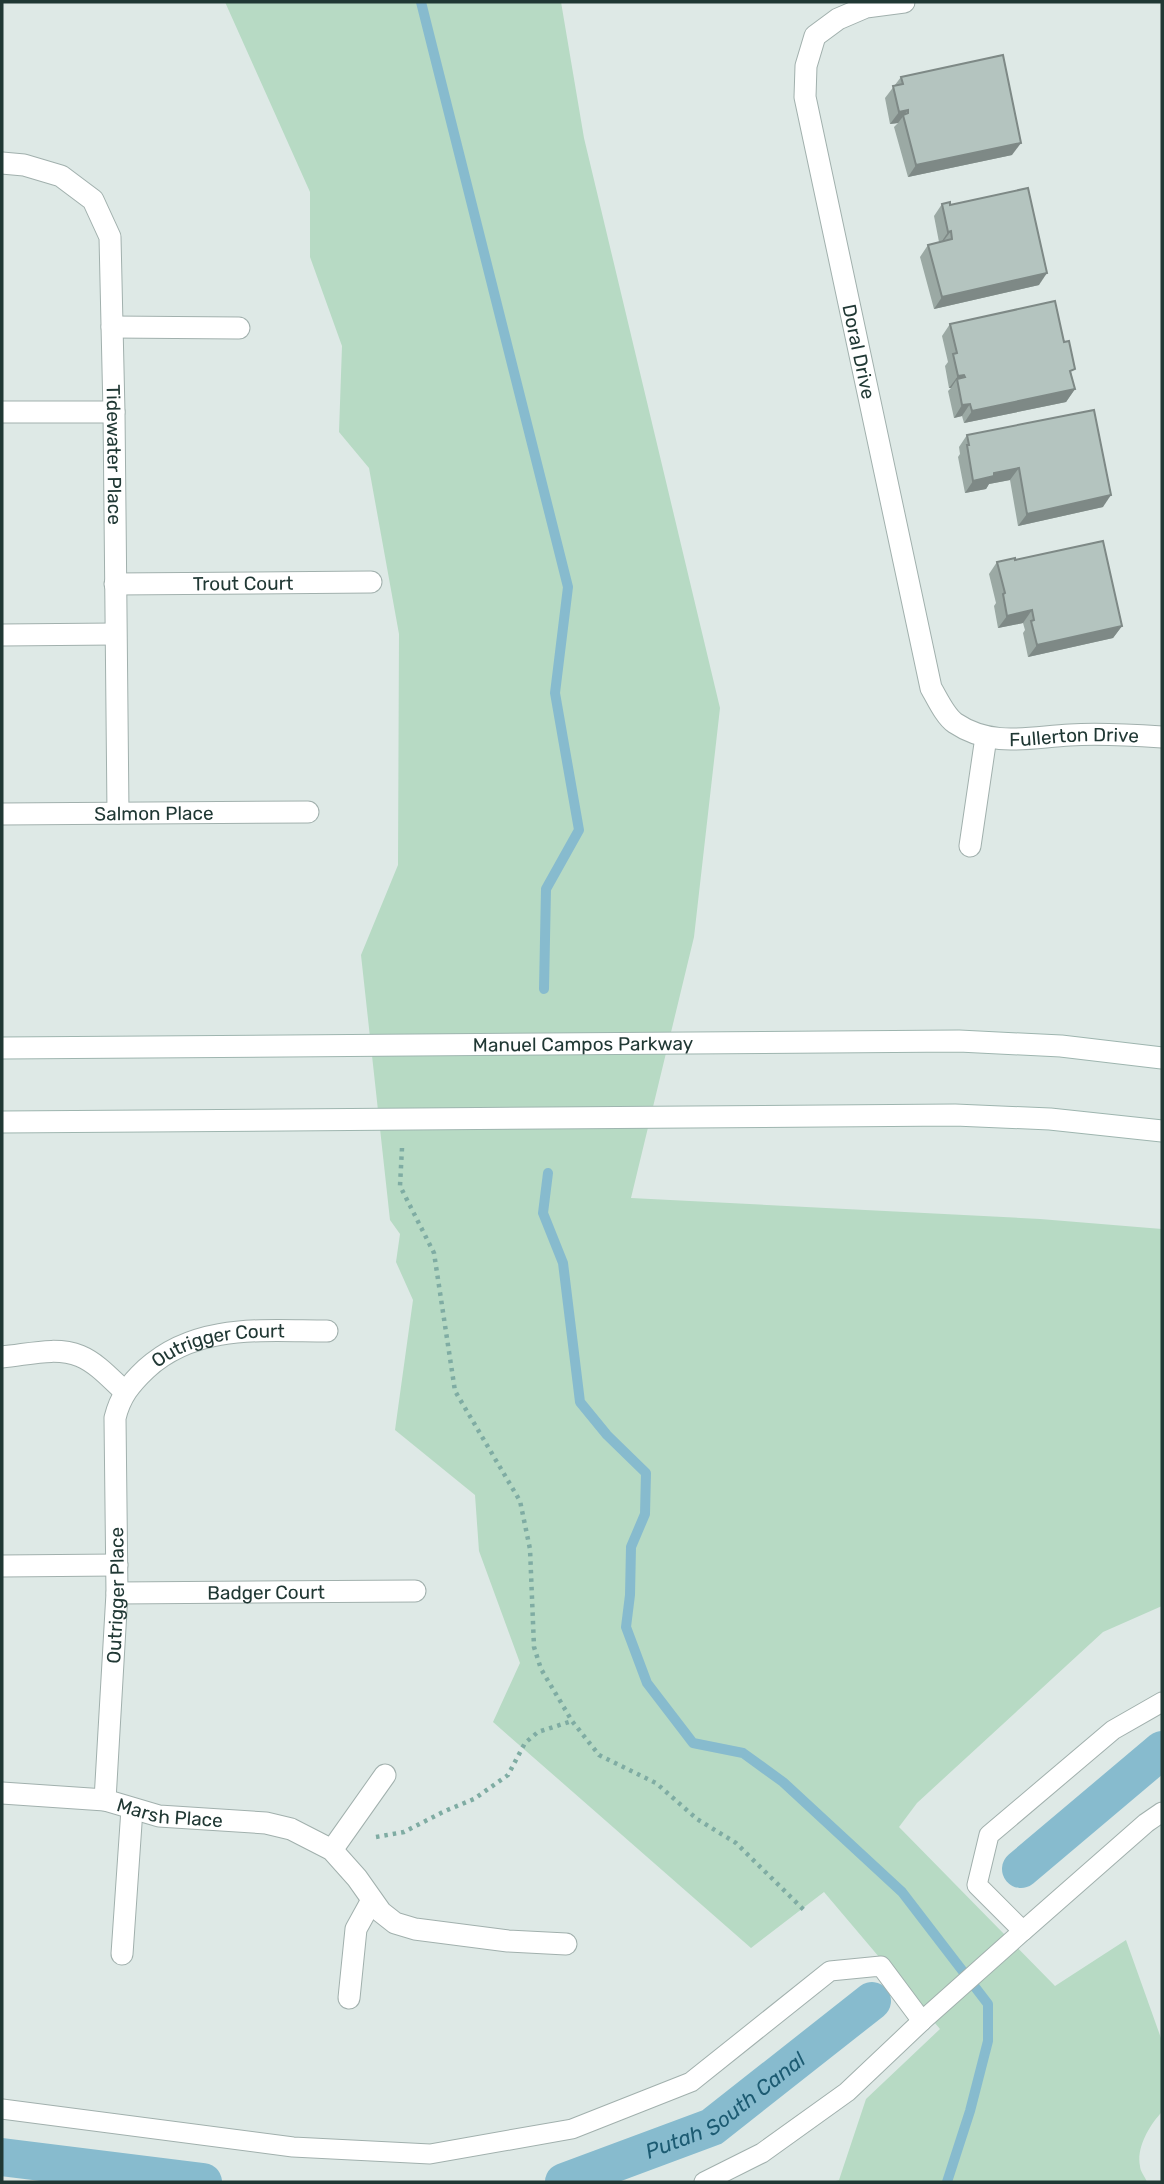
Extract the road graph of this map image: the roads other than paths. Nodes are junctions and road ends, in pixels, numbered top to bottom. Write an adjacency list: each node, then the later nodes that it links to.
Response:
1 (904, 2): 11 (street, Doral Drive)
2 (2, 163): 3 (street, Tidewater Place)
3 (112, 327): 4 (street); 6 (street, Tidewater Place)
4 (239, 328)
5 (2, 412): 6 (street)
6 (114, 412): 8 (street, Tidewater Place)
7 (371, 582): 8 (street, Trout Court)
8 (115, 584): 9 (street, Tidewater Place)
9 (116, 634): 10 (street); 14 (street, Tidewater Place)
10 (2, 635)
11 (986, 737): 12 (street, Fullerton Drive); 16 (street)
12 (1162, 737)
13 (308, 812): 14 (street, Salmon Place)
14 (118, 813): 15 (street, Salmon Place)
15 (2, 814)
16 (970, 846)
17 (2, 1048): 18 (street, Manuel Campos Parkway)
18 (1162, 1058)
19 (2, 1122): 20 (street)
20 (1162, 1131)
21 (327, 1331): 23 (street, Outrigger Court)
22 (2, 1357): 23 (street)
23 (124, 1391): 24 (street, Outrigger Place)
24 (117, 1565): 25 (street); 27 (street, Outrigger Place)
25 (2, 1566)
26 (415, 1591): 27 (street, Badger Court)
27 (117, 1593): 31 (street, Outrigger Place)
28 (1162, 1702): 36 (lane)
29 (385, 1775): 34 (street)
30 (2, 1793): 31 (street, Marsh Place)
31 (105, 1800): 32 (street, Marsh Place)
32 (132, 1809): 34 (street, Marsh Place); 38 (street)
33 (1162, 1812): 36 (lane)
34 (332, 1850): 35 (street, Marsh Place)
35 (372, 1900): 37 (street, Marsh Place); 39 (street)
36 (1023, 1931): 40 (lane)
37 (566, 1944)
38 (122, 1954)
39 (349, 1998)
40 (929, 2014): 41 (lane); 42 (lane)
41 (2, 2109)
42 (704, 2182)

